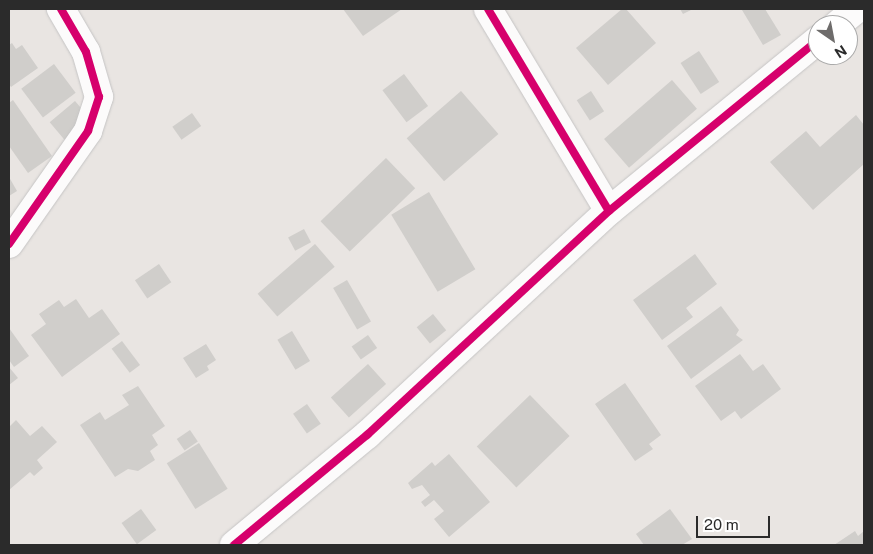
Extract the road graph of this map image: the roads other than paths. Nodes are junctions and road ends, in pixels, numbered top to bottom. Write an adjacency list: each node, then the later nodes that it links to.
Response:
1 (61, 9): 5 (street)
2 (488, 9): 4 (street)
3 (808, 48): 4 (street)
4 (609, 211): 6 (street)
5 (9, 244)
6 (234, 545)

